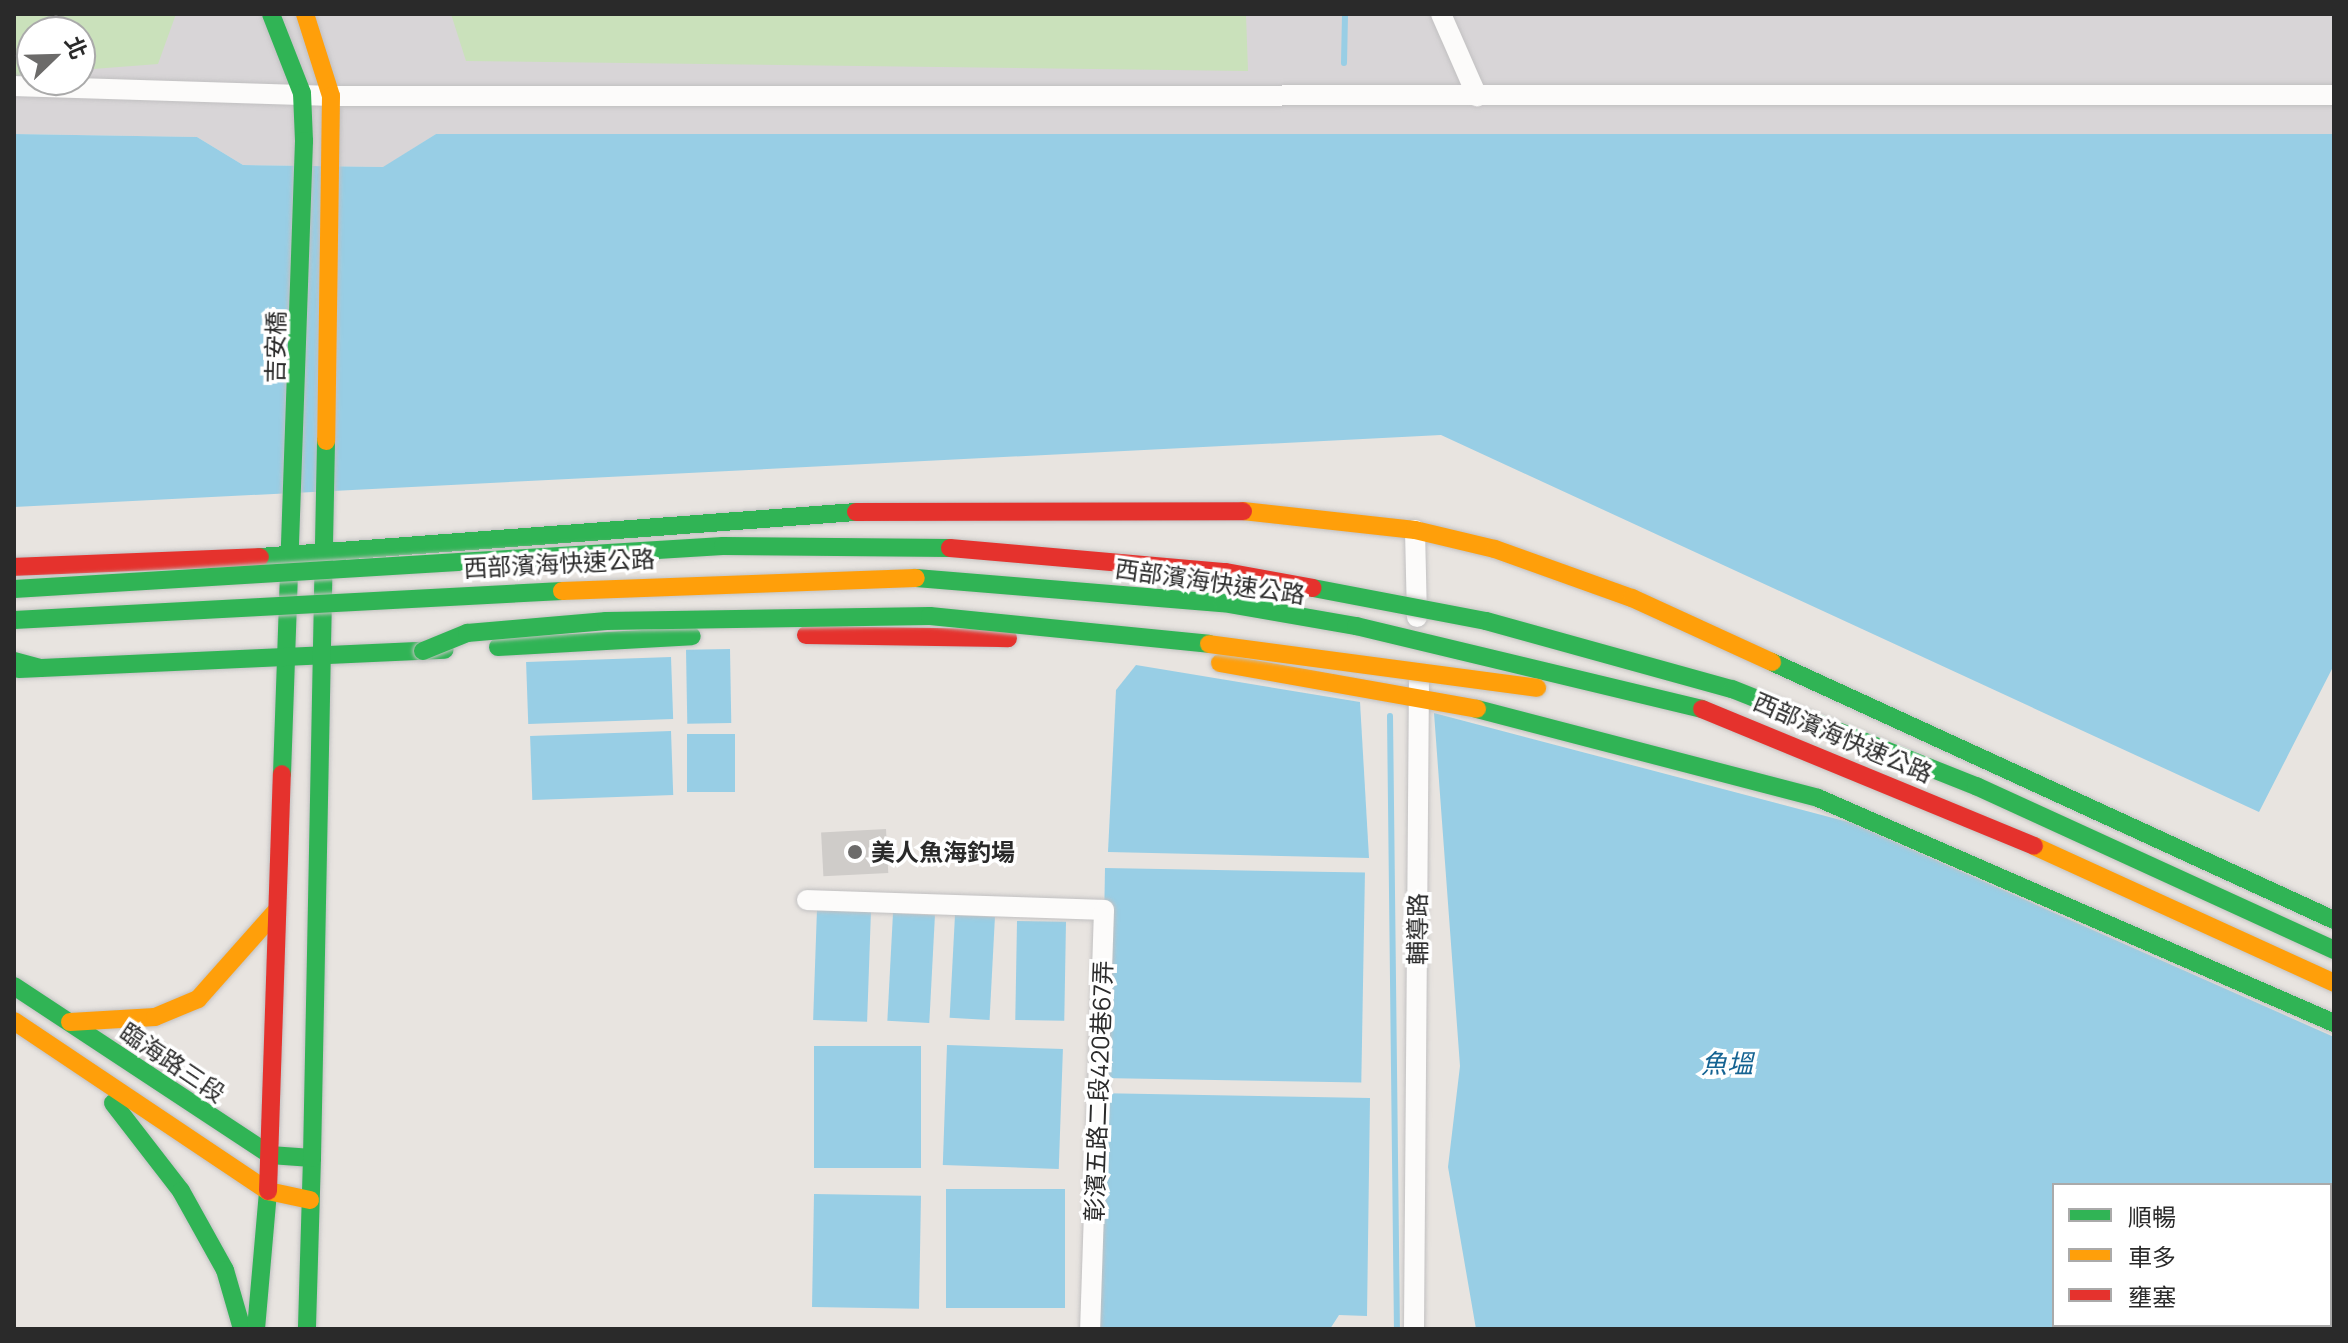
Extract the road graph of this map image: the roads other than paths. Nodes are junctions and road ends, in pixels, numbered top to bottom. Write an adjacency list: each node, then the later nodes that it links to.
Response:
1 (271, 14): 5 (main road, 吉安橋)
2 (305, 14): 7 (main road)
3 (1441, 14): 8 (street)
4 (14, 86): 5 (street)
5 (302, 93): 7 (street); 11 (main road, 吉安橋)
6 (2334, 95): 8 (street)
7 (331, 96): 8 (street); 12 (main road)
8 (1477, 96)
9 (1415, 530): 10 (main road); 26 (street, 輔導路); 29 (main road)
10 (422, 546): 12 (main road); 15 (main road)
11 (295, 553): 12 (main road); 13 (main road); 21 (main road, 吉安橋)
12 (324, 554): 20 (main road)
13 (14, 567)
14 (14, 589): 19 (main road, 西部濱海快速公路, bridge)
15 (1480, 598)
16 (1508, 605): 19 (main road)
17 (14, 620): 25 (main road, 西部濱海快速公路, bridge)
18 (423, 651): 20 (main road); 25 (main road, bridge); 26 (main road)
19 (1615, 653): 30 (main road, 西部濱海快速公路, bridge)
20 (323, 654): 21 (main road); 38 (main road)
21 (288, 656): 23 (main road); 28 (main road, 吉安橋)
22 (14, 661): 23 (main road)
23 (40, 668): 24 (main road)
24 (14, 669)
25 (1598, 684): 31 (main road, 西部濱海快速公路, bridge)
26 (1419, 694): 35 (main road); 45 (street, 輔導路)
27 (807, 900): 44 (street, 彰濱五路二段420巷67弄)
28 (276, 911): 34 (main road); 37 (main road, 吉安橋)
29 (2334, 920)
30 (2334, 950)
31 (2334, 983)
32 (14, 986): 34 (main road, 臨海路三段)
33 (14, 1021): 36 (main road)
34 (69, 1022): 37 (main road, 臨海路三段)
35 (2334, 1023)
36 (54, 1051): 39 (main road); 41 (main road)
37 (270, 1155): 38 (main road, 臨海路三段); 39 (main road, 吉安橋)
38 (312, 1158): 40 (main road)
39 (268, 1191): 40 (main road); 42 (main road, 吉安橋)
40 (310, 1200): 43 (main road)
41 (242, 1329)
42 (256, 1329)
43 (307, 1329)
44 (1090, 1329)
45 (1414, 1329)

